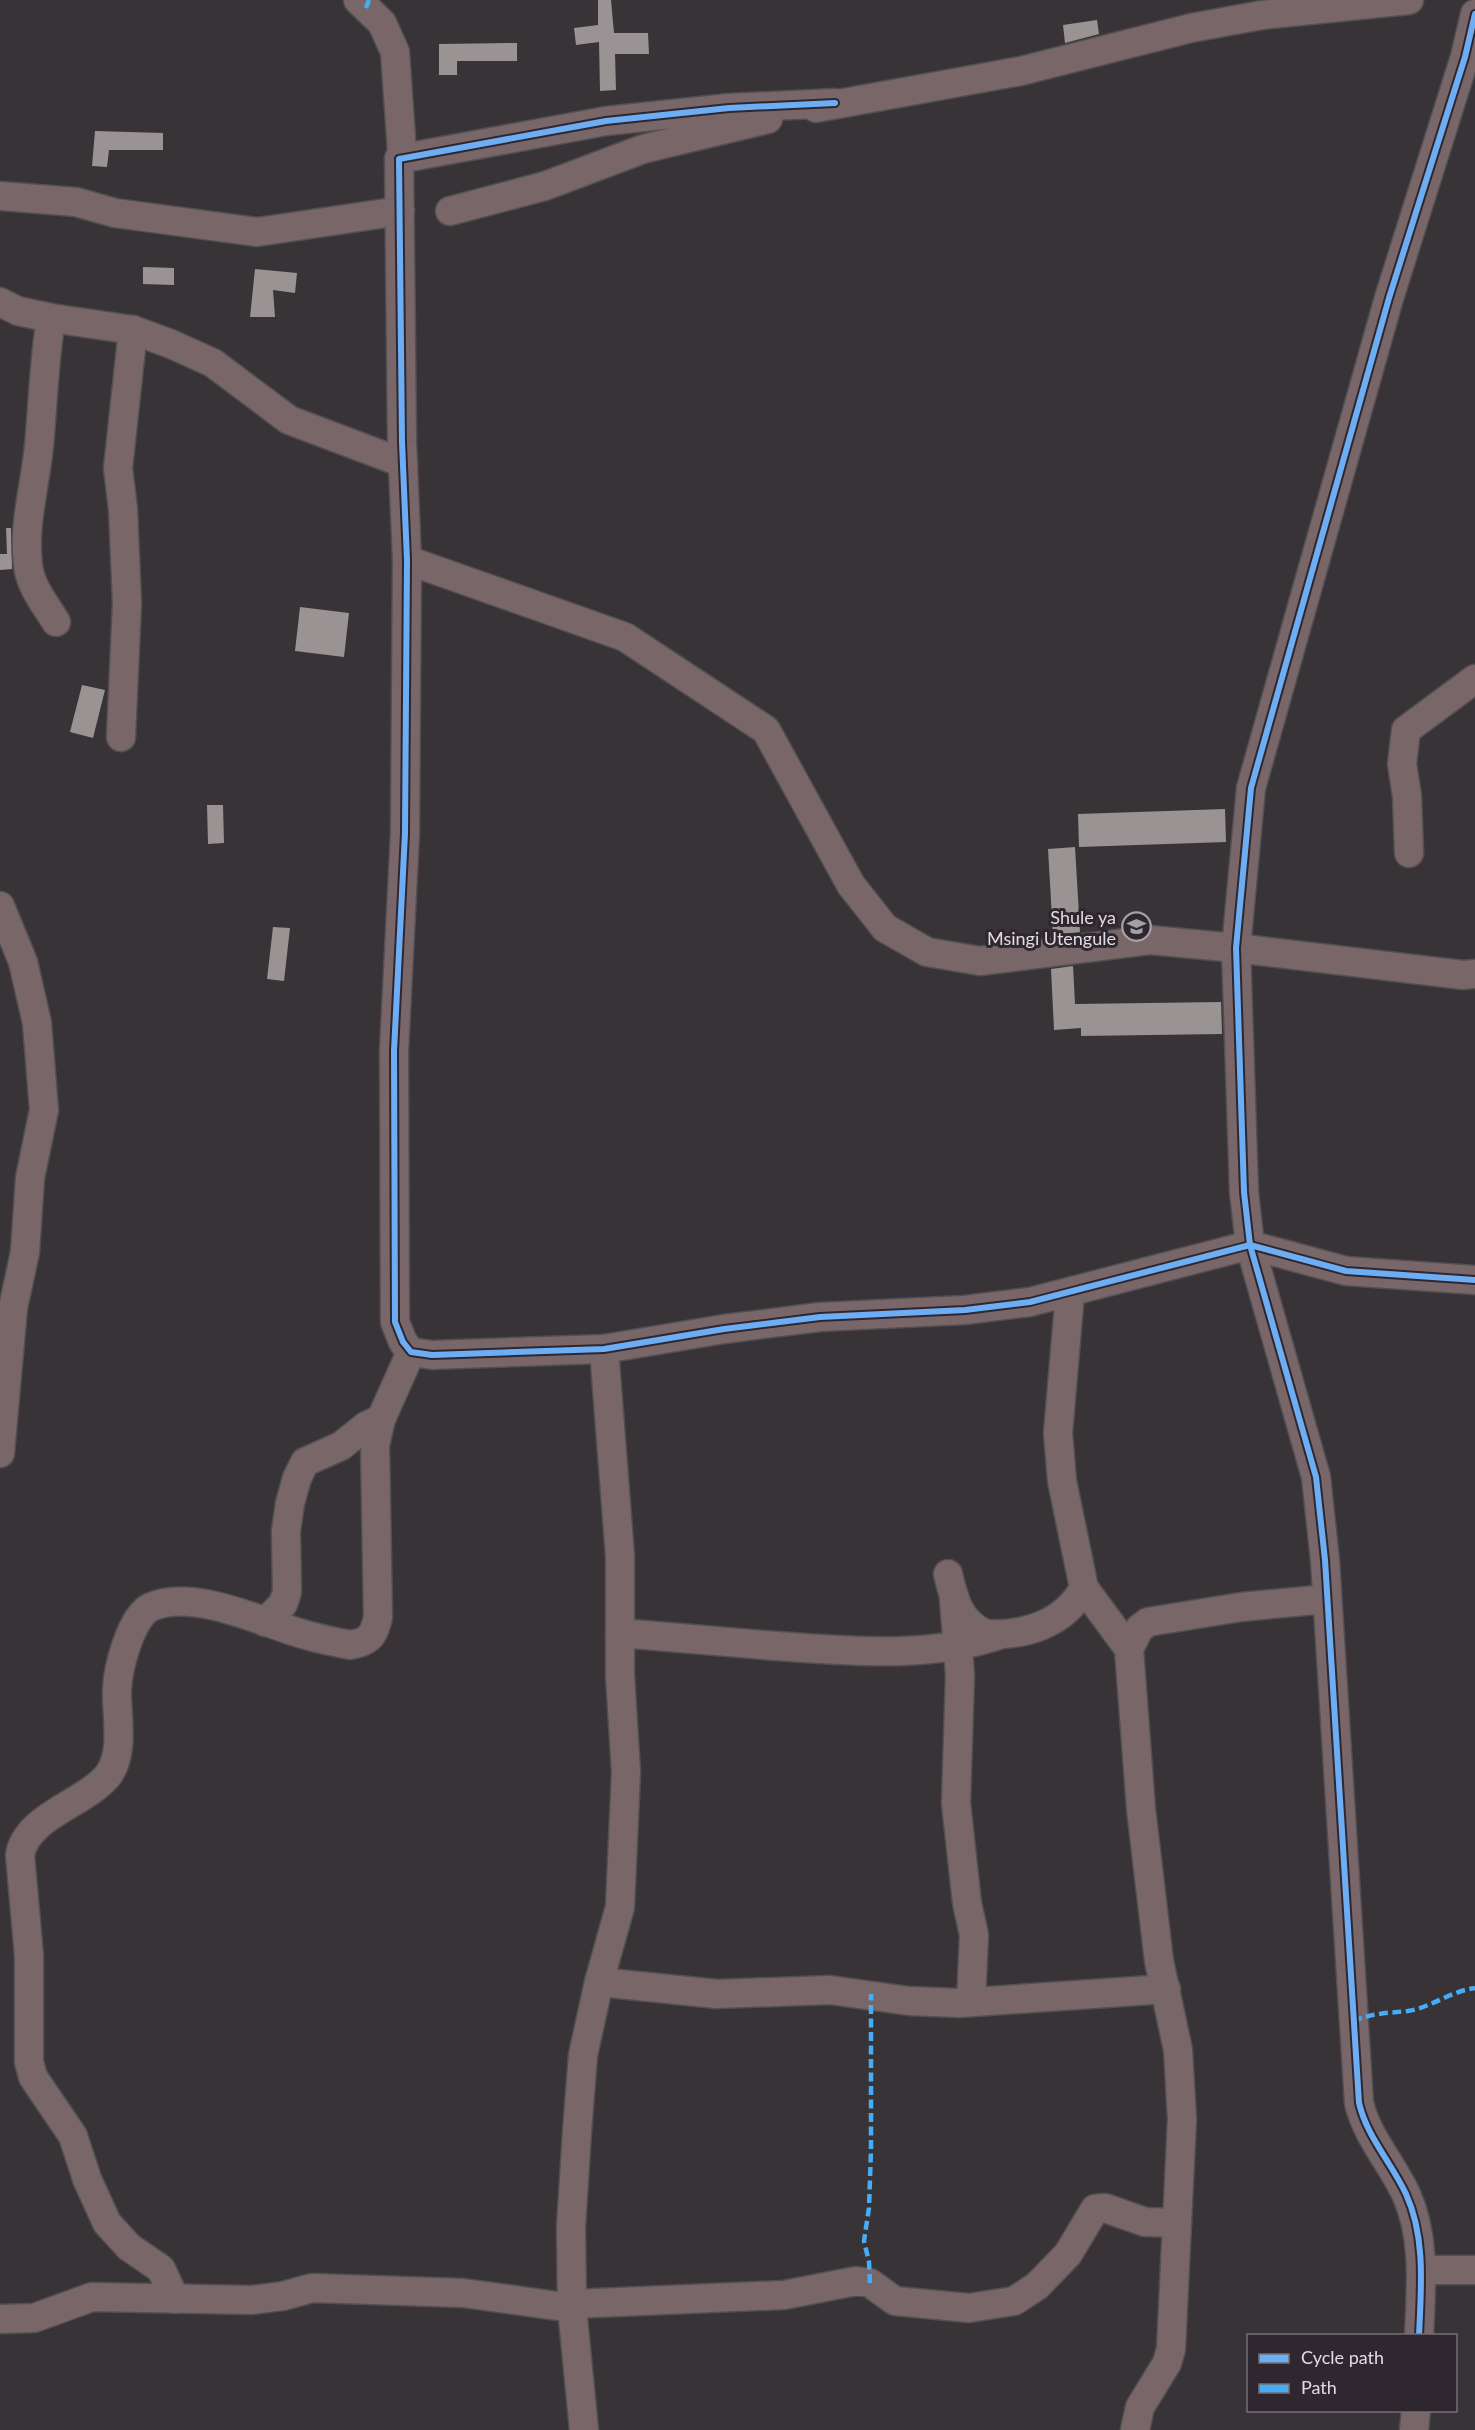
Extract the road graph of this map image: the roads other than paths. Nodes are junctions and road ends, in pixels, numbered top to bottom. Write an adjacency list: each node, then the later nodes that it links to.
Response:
1 (358, 0): 5 (street)
2 (1409, 0): 4 (street)
3 (1475, 14): 19 (street)
4 (835, 104): 5 (street); 8 (street)
5 (399, 159): 7 (street)
6 (0, 196): 7 (street)
7 (400, 211): 12 (street)
8 (450, 211)
9 (0, 302): 10 (street)
10 (51, 318): 11 (street); 14 (street)
11 (133, 330): 12 (street); 16 (street)
12 (403, 463): 13 (street)
13 (407, 560): 19 (street); 25 (street)
14 (56, 622)
15 (1475, 679): 17 (street)
16 (121, 737)
17 (1409, 853)
18 (0, 906): 27 (street)
19 (1236, 948): 20 (street); 21 (street)
20 (1475, 974)
21 (1250, 1245): 22 (street); 23 (street); 29 (street)
22 (1475, 1280)
23 (1070, 1293): 24 (street); 28 (street)
24 (604, 1350): 25 (street); 31 (street)
25 (411, 1352): 26 (street)
26 (381, 1419): 30 (street); 30 (street)
27 (0, 1453)
28 (1084, 1588): 32 (street); 34 (street)
29 (1327, 1599): 34 (street); 39 (street)
30 (265, 1622): 41 (street)
31 (620, 1634): 33 (street); 35 (street)
32 (999, 1635): 33 (street); 33 (street)
33 (958, 1646): 37 (street)
34 (1129, 1649): 36 (street)
35 (599, 1982): 37 (street); 42 (street)
36 (1166, 1989): 37 (street); 38 (street)
37 (971, 2002)
38 (1177, 2223): 42 (street); 47 (street)
39 (1421, 2270): 40 (street); 44 (street)
40 (1475, 2270)
41 (175, 2299): 42 (street); 43 (street)
42 (572, 2306): 46 (street)
43 (0, 2319)
44 (1419, 2334)
45 (1416, 2412): 48 (street)
46 (584, 2430)
47 (1135, 2430)
48 (1414, 2430)

